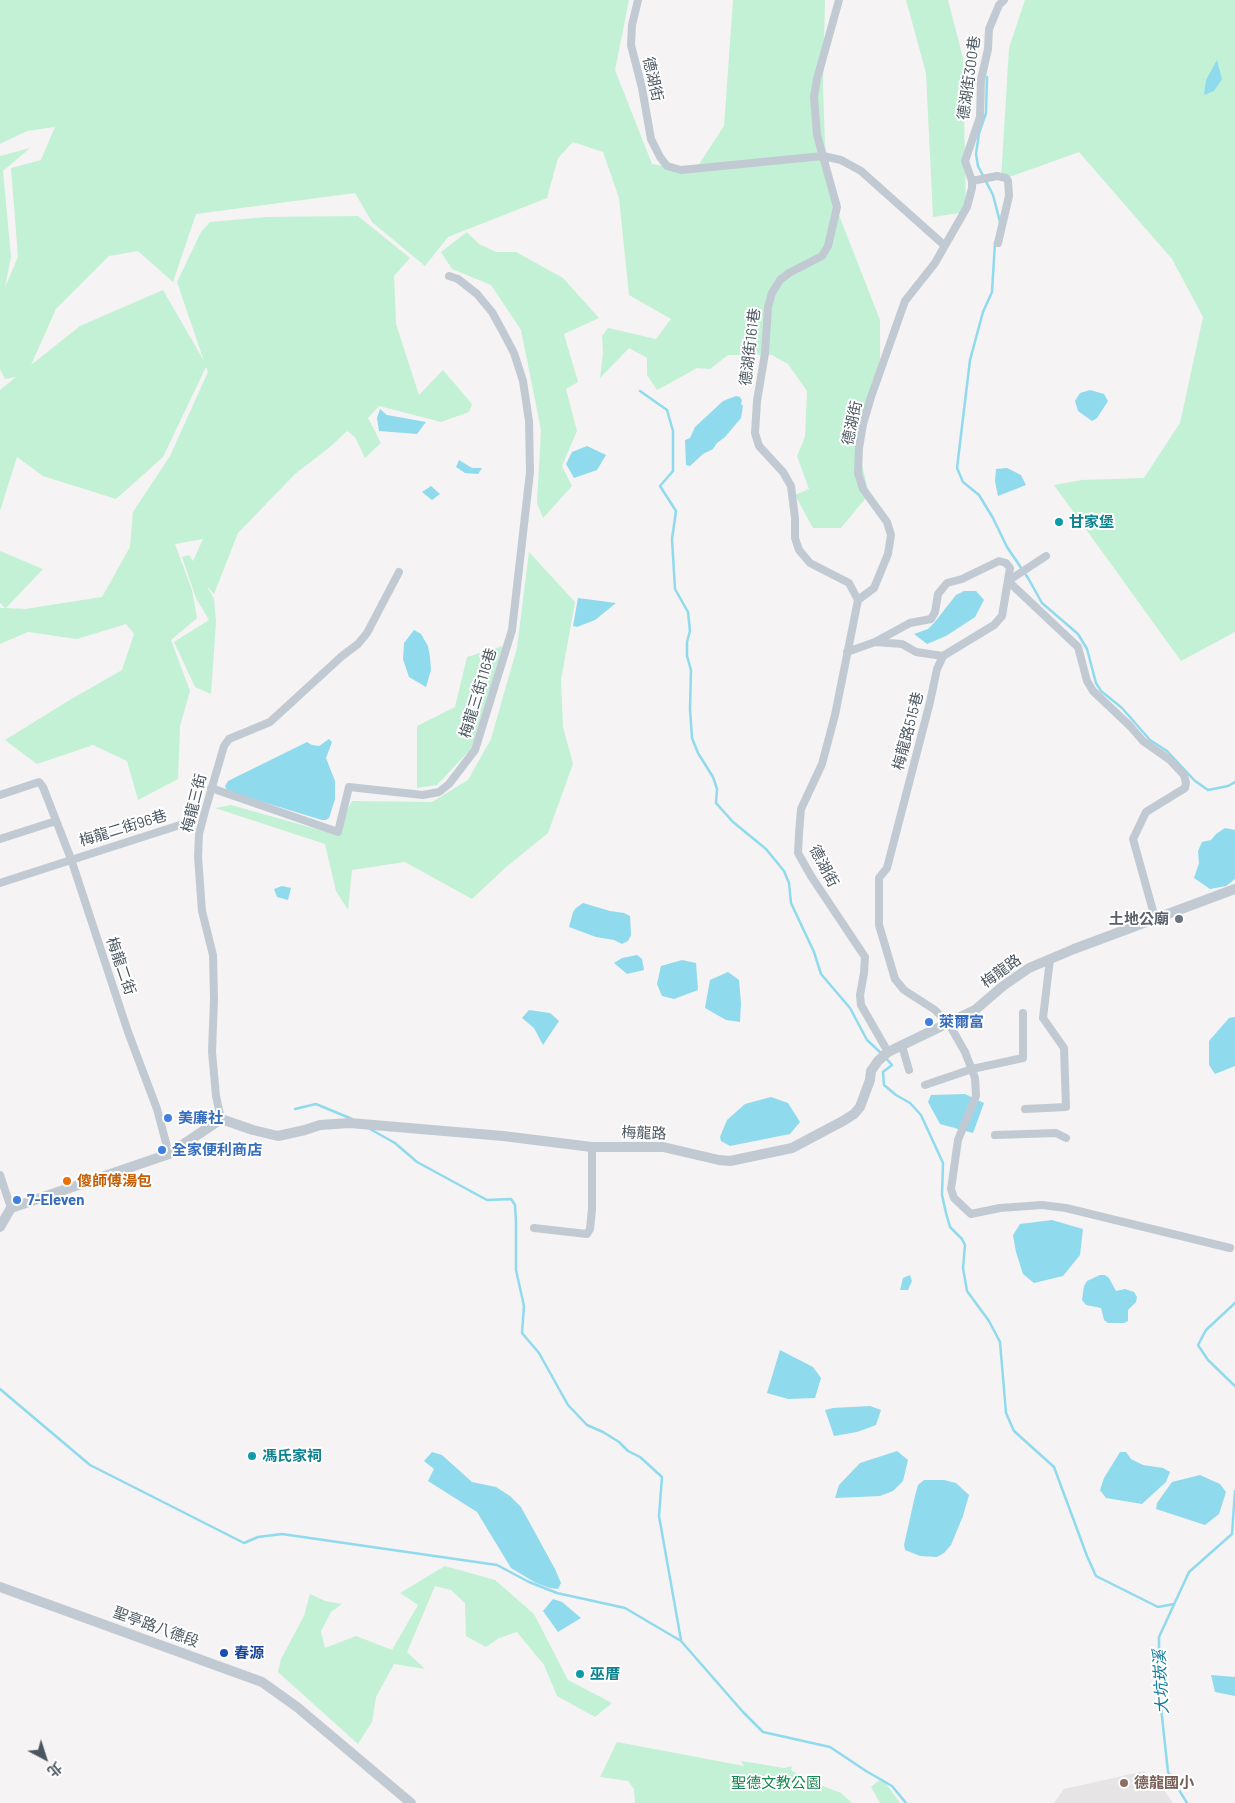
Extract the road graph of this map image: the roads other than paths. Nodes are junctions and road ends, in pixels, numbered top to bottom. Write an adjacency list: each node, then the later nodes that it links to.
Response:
1 (638, 0): 4 (street, 德湖街)
2 (839, 0): 4 (street, 德湖街161巷)
3 (1004, 0): 5 (street, 德湖街300巷)
4 (823, 156): 7 (street, 德湖街); 12 (street, 德湖街161巷)
5 (979, 180): 6 (street); 7 (street, 德湖街300巷)
6 (998, 244)
7 (944, 245): 12 (street, 德湖街)
8 (449, 276): 16 (street, 梅龍三街116巷)
9 (1046, 556): 11 (street)
10 (399, 572): 16 (street, 梅龍三街)
11 (1008, 581): 13 (street); 15 (street); 24 (street)
12 (858, 600): 14 (street, 德湖街)
13 (875, 642): 14 (street); 15 (street)
14 (847, 652): 29 (street, 德湖街)
15 (943, 656): 27 (street, 梅龍路515巷)
16 (211, 788): 34 (street, 梅龍三街)
17 (0, 795): 18 (street, 梅龍二街)
18 (56, 821): 20 (street); 21 (street, 梅龍二街)
19 (183, 824): 21 (street, 梅龍二街96巷)
20 (0, 839)
21 (71, 859): 22 (street, 梅龍二街96巷); 38 (street, 梅龍二街)
22 (0, 883)
23 (1235, 889): 24 (street, 梅龍路)
24 (1155, 918): 25 (street, 梅龍路)
25 (1050, 959): 27 (street, 梅龍路); 33 (street)
26 (1023, 1013): 30 (street)
27 (949, 1024): 28 (street, 梅龍路); 30 (street, 梅龍路515巷)
28 (902, 1046): 29 (street, 梅龍路); 31 (street)
29 (885, 1055): 37 (street, 梅龍路)
30 (972, 1069): 32 (street); 43 (street, 梅龍路515巷)
31 (909, 1070)
32 (925, 1085)
33 (1025, 1109)
34 (221, 1119): 37 (street, 梅龍路); 38 (street)
35 (995, 1134): 36 (street)
36 (1066, 1138)
37 (592, 1147): 42 (street)
38 (169, 1154): 40 (street)
39 (0, 1175): 40 (street)
40 (11, 1208): 41 (street)
41 (0, 1227)
42 (534, 1228)
43 (1230, 1248)
44 (0, 1588): 45 (street, 聖亭路八德段)
45 (411, 1803)

